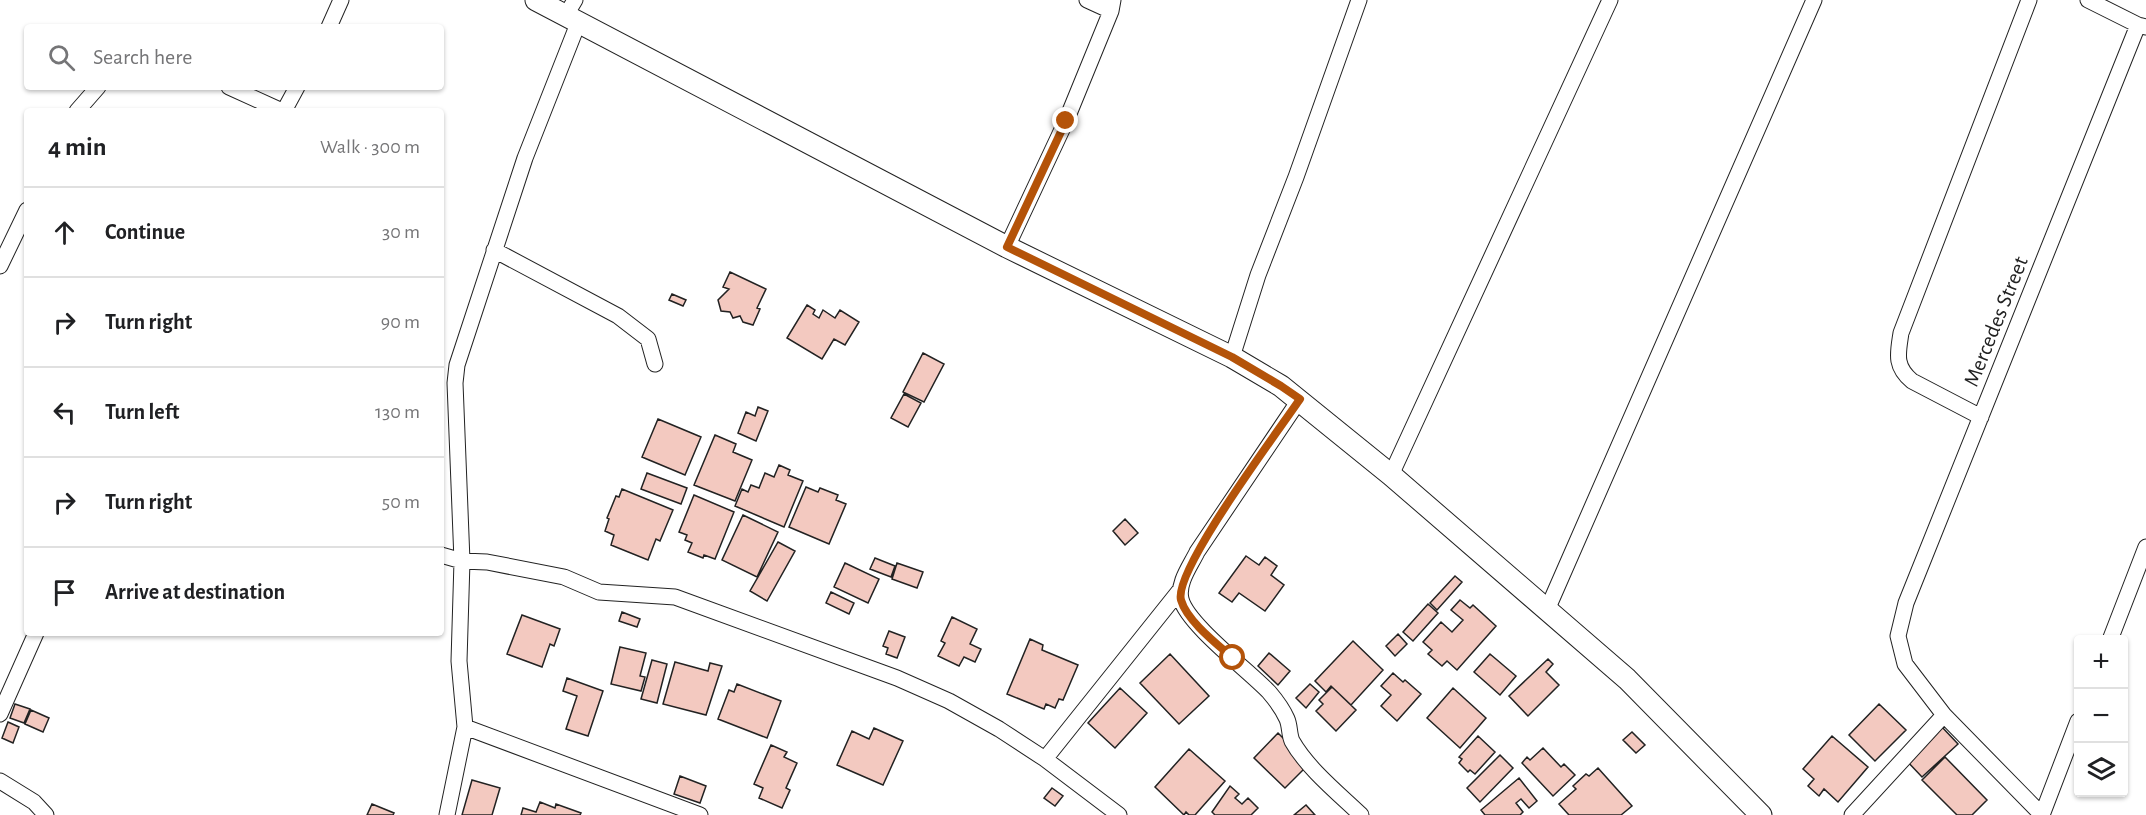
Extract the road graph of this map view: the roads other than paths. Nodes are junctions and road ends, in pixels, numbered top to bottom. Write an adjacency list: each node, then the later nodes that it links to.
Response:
1 (341, 0): 11 (street)
2 (536, 0): 10 (street)
3 (1088, 0): 9 (street)
4 (1359, 0): 23 (street)
5 (1610, 0): 27 (street)
6 (1814, 0): 32 (street)
7 (2029, 0): 26 (street)
8 (2088, 0): 12 (street)
9 (1112, 5): 20 (street)
10 (573, 12): 20 (street); 21 (street)
11 (330, 24)
12 (2142, 26): 26 (street, Mercedes Street)
13 (95, 90): 16 (street)
14 (236, 90): 17 (street)
15 (295, 90): 18 (street)
16 (80, 108)
17 (276, 108)
18 (285, 108)
19 (24, 216): 22 (street)
20 (1007, 247): 23 (street)
21 (494, 250): 24 (street); 30 (street)
22 (0, 266)
23 (1232, 357): 25 (street)
24 (655, 364)
25 (1300, 399): 27 (street); 31 (street)
26 (1981, 417): 36 (street, Mercedes Street)
27 (1391, 475): 32 (street)
28 (2146, 547): 33 (street)
29 (444, 556): 30 (street)
30 (462, 561): 37 (street); 39 (street)
31 (1180, 590): 39 (street); 45 (street)
32 (1547, 610): 46 (street)
33 (2112, 635)
34 (35, 636): 35 (street)
35 (0, 714)
36 (1944, 715): 47 (street); 48 (street)
37 (465, 727): 42 (street); 43 (street)
38 (2074, 734): 48 (street)
39 (1045, 759): 44 (street)
40 (0, 782): 41 (street)
41 (46, 815)
42 (447, 815)
43 (700, 815)
44 (1119, 815)
45 (1361, 815)
46 (1761, 815)
47 (1852, 815)
48 (2042, 815)

